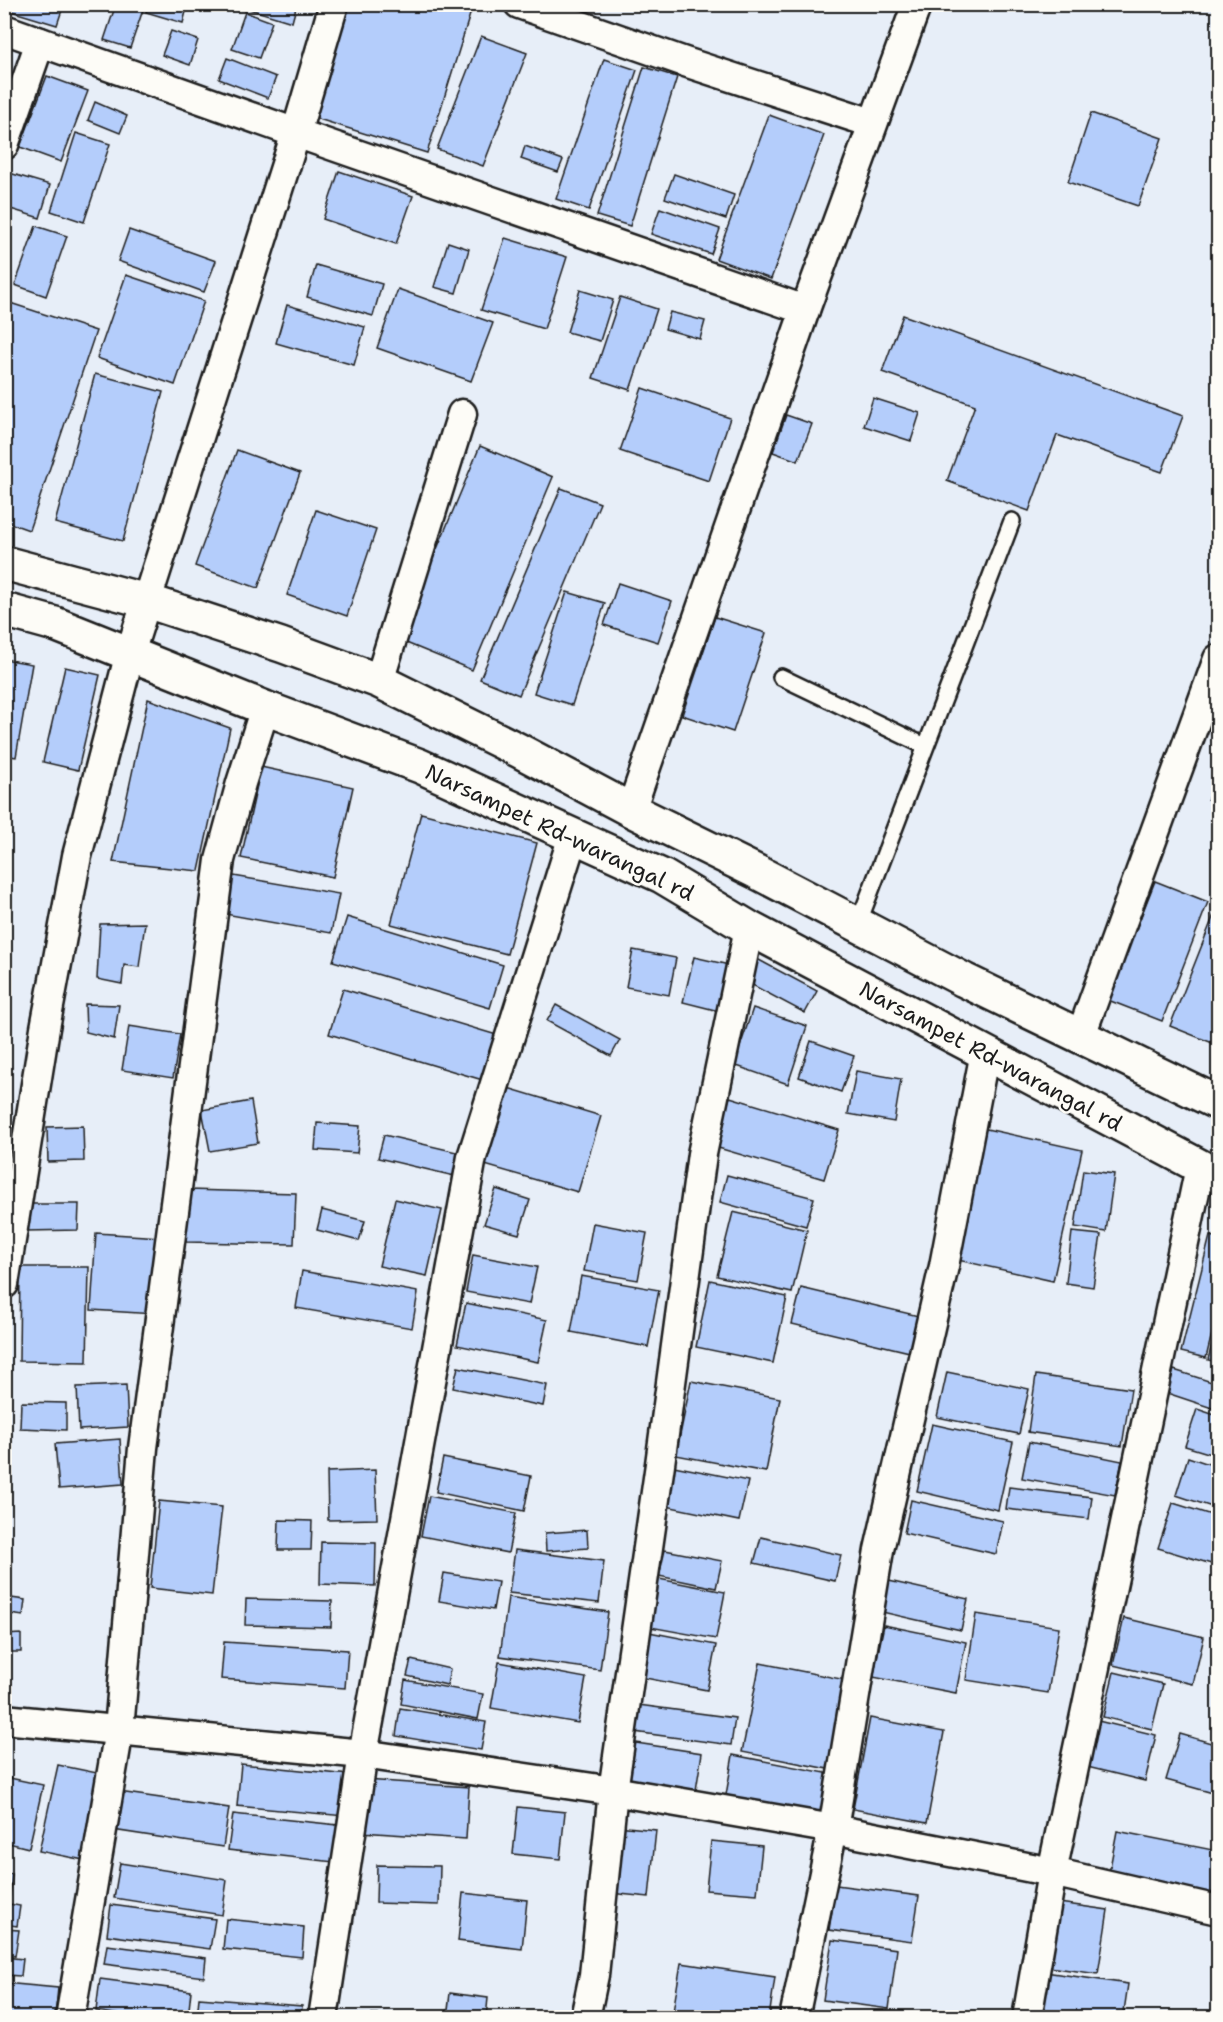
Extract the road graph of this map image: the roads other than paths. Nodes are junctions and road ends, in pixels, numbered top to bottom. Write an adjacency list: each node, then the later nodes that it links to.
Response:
1 (334, 4): 7 (street)
2 (519, 4): 6 (street)
3 (916, 4): 6 (street)
4 (4, 29): 5 (street)
5 (40, 42): 7 (street); 8 (street)
6 (872, 123): 9 (street)
7 (296, 133): 9 (street); 13 (street)
8 (4, 145)
9 (805, 310): 21 (street)
10 (462, 414): 18 (street)
11 (1012, 521): 20 (lane)
12 (4, 563): 13 (main road)
13 (147, 602): 15 (street); 18 (main road)
14 (4, 610): 15 (main road, Narsampet Rd-warangal rd)
15 (130, 653): 19 (main road, Narsampet Rd-warangal rd); 29 (street)
16 (1218, 659): 25 (street)
17 (781, 677): 20 (lane)
18 (379, 681): 21 (main road)
19 (265, 708): 22 (main road, Narsampet Rd-warangal rd); 31 (street)
20 (925, 746): 23 (lane)
21 (631, 810): 23 (main road)
22 (573, 836): 24 (main road, Narsampet Rd-warangal rd); 32 (street)
23 (858, 924): 25 (main road)
24 (749, 928): 26 (main road, Narsampet Rd-warangal rd); 33 (street)
25 (1081, 1035): 27 (main road)
26 (985, 1052): 28 (main road, Narsampet Rd-warangal rd); 34 (street)
27 (1218, 1103)
28 (1209, 1171): 35 (street)
29 (4, 1284)
30 (4, 1719): 31 (street)
31 (119, 1730): 32 (street); 37 (street)
32 (363, 1754): 33 (street); 38 (street)
33 (613, 1791): 34 (street); 39 (street)
34 (833, 1829): 35 (street); 40 (street)
35 (1052, 1872): 36 (street); 41 (street)
36 (1218, 1910)
37 (70, 2018)
38 (323, 2018)
39 (585, 2018)
40 (794, 2018)
41 (1027, 2018)

